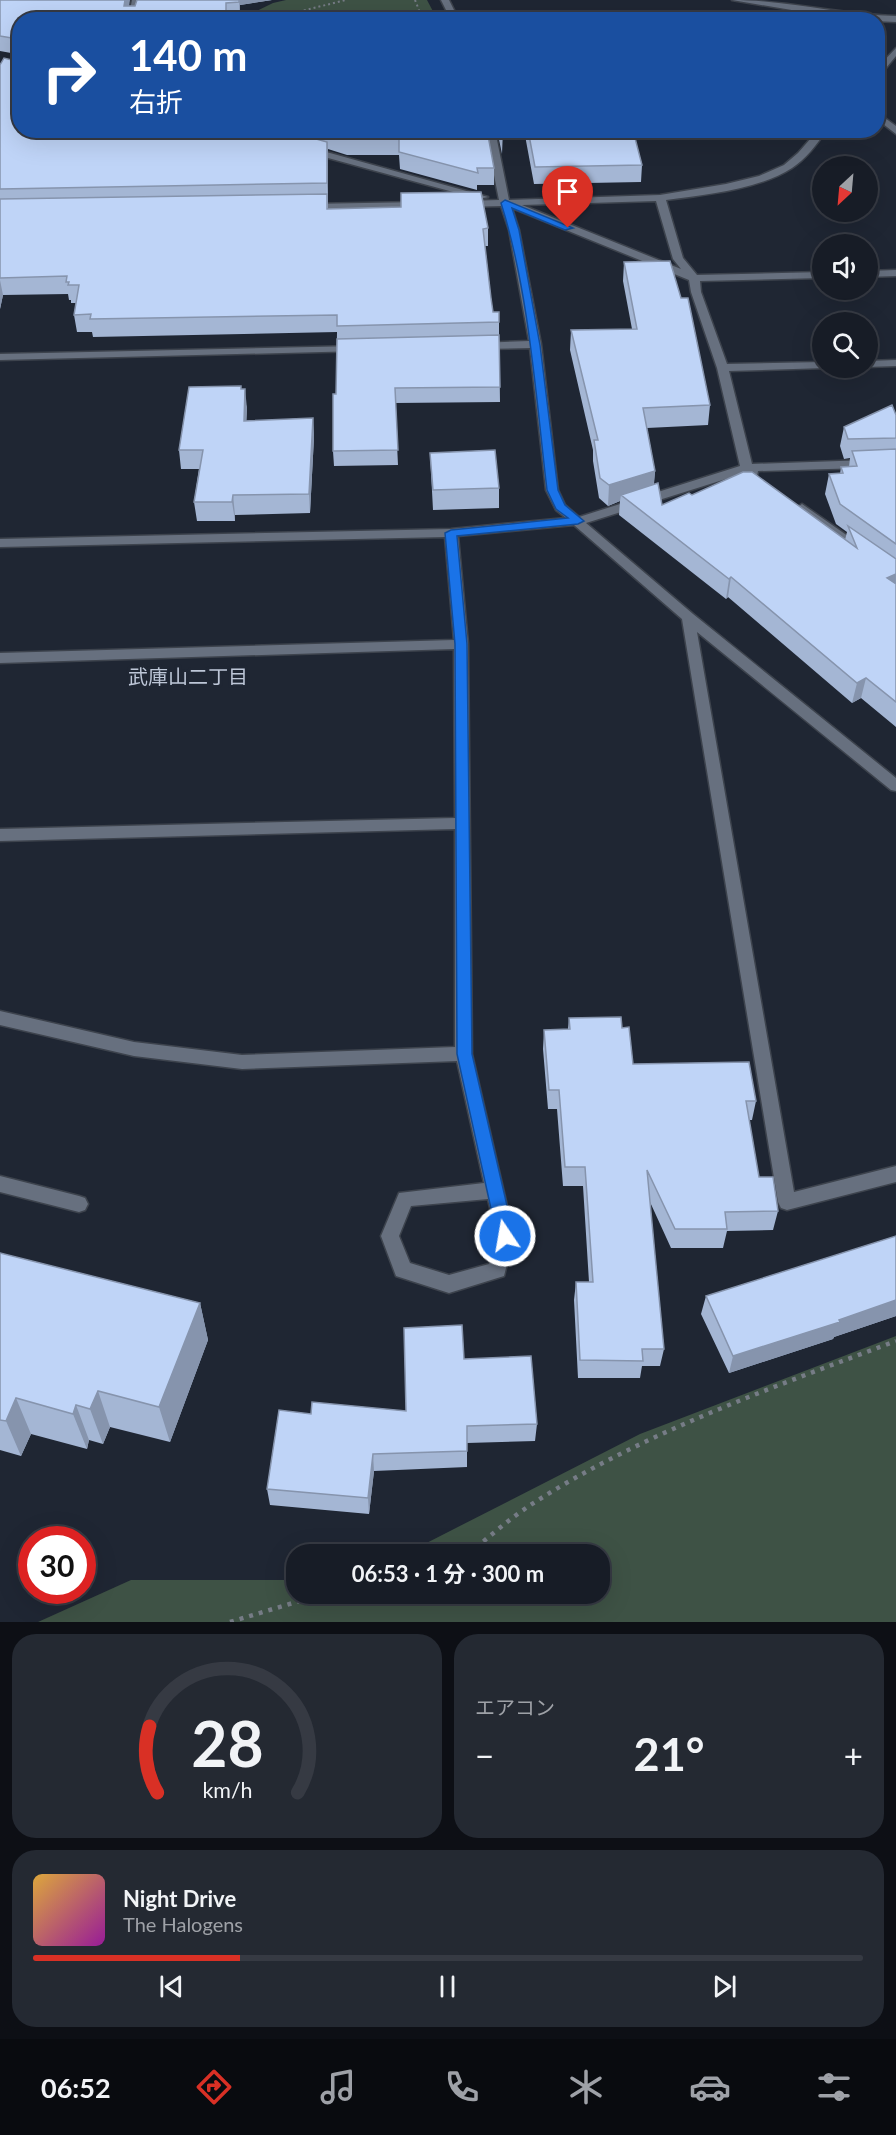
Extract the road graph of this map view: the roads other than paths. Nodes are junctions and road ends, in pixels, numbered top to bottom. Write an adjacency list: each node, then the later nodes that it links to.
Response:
1 (736, 0): 2 (street)
2 (817, 12)
3 (896, 51): 4 (street)
4 (885, 64)
5 (492, 138): 9 (street)
6 (816, 138): 8 (street)
7 (294, 146): 9 (street)
8 (660, 198): 9 (street); 16 (street)
9 (505, 203): 10 (street); 16 (street); 17 (street)
10 (450, 204)
11 (427, 205): 12 (street)
12 (297, 207)
13 (896, 273): 14 (street)
14 (878, 274)
15 (812, 275): 16 (street)
16 (694, 278): 24 (street)
17 (535, 345): 18 (street); 29 (street)
18 (464, 346)
19 (369, 348): 20 (street)
20 (0, 357)
21 (896, 363): 22 (street)
22 (878, 364)
23 (812, 365): 24 (street)
24 (723, 368): 26 (street)
25 (896, 464): 26 (street)
26 (747, 468): 27 (street); 29 (street)
27 (765, 482)
28 (793, 502): 32 (street)
29 (578, 521): 30 (street); 33 (street)
30 (451, 533): 31 (street); 34 (street)
31 (0, 543)
32 (868, 556)
33 (688, 616): 36 (street); 41 (street)
34 (461, 644): 35 (street); 37 (street)
35 (0, 658)
36 (896, 786)
37 (464, 822): 38 (street); 40 (street)
38 (0, 835)
39 (0, 1018): 40 (street)
40 (464, 1054): 43 (street)
41 (896, 1174)
42 (0, 1184): 44 (street)
43 (495, 1190): 43 (street)
44 (79, 1204)

